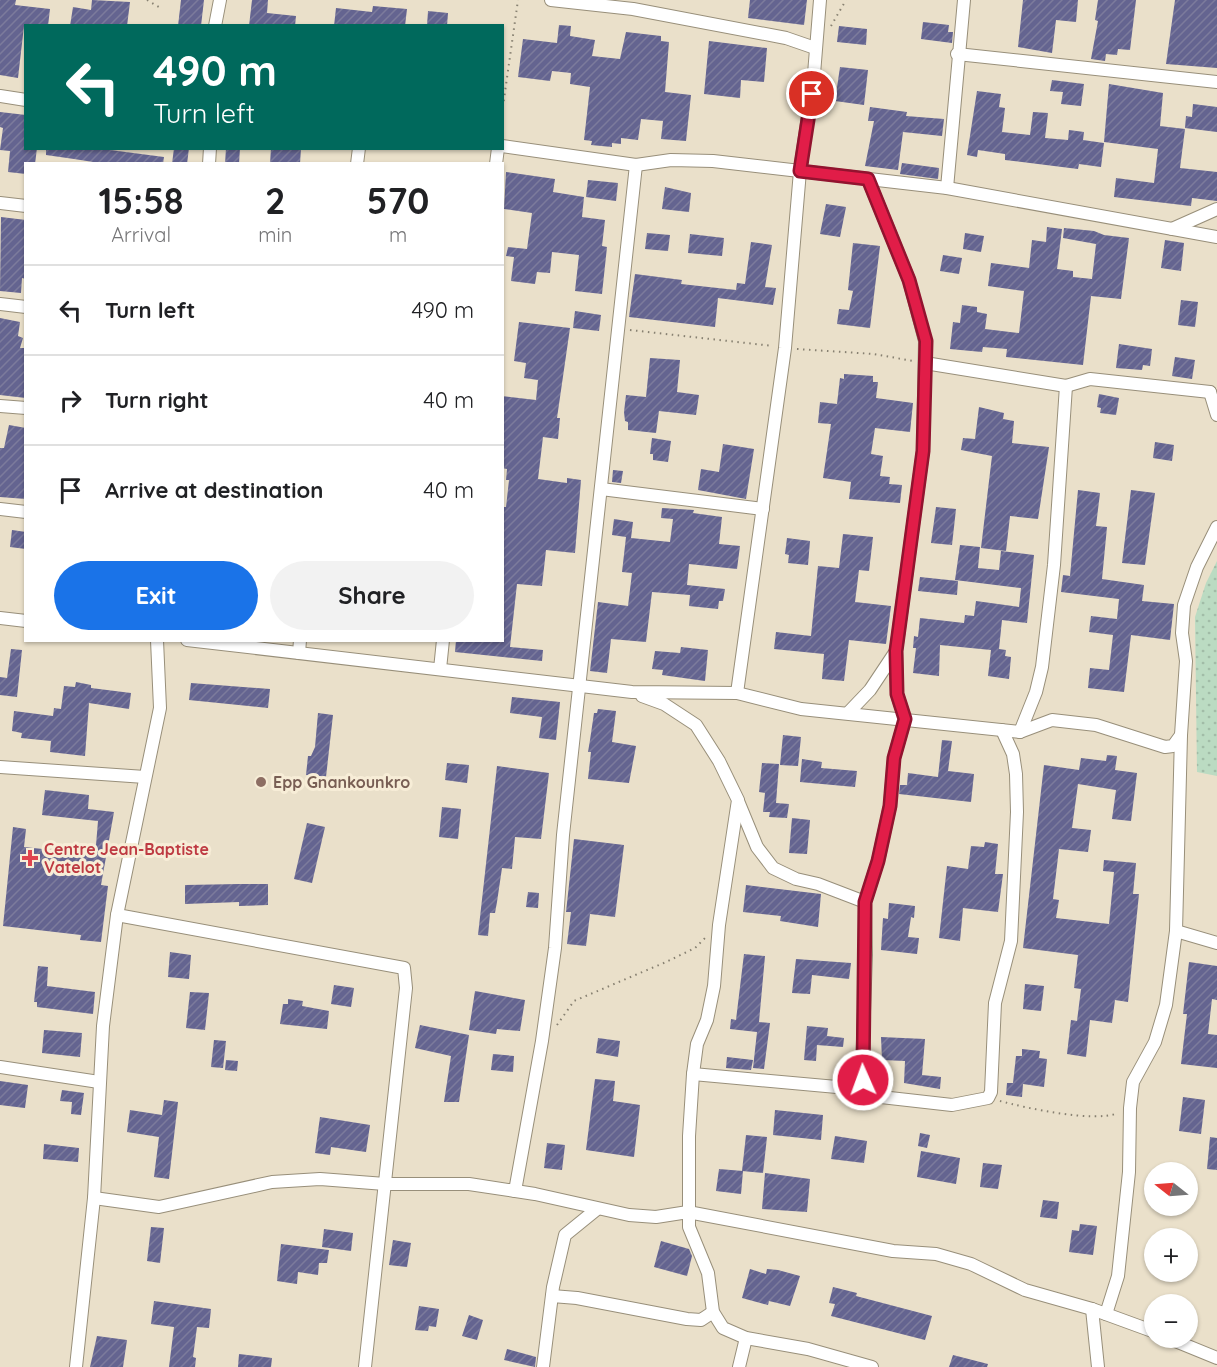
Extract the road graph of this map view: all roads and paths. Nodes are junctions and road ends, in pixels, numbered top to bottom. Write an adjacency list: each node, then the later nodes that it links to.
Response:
1 (147, 0): 8 (path)
2 (220, 0): 9 (street)
3 (518, 0): 15 (path)
4 (551, 0): 11 (street)
5 (820, 0): 11 (street)
6 (846, 0): 10 (path)
7 (964, 0): 12 (street)
8 (159, 7)
9 (215, 24)
10 (828, 30)
11 (815, 48): 19 (street)
12 (957, 54): 13 (street); 21 (street)
13 (1217, 82)
14 (0, 96): 16 (street)
15 (504, 99)
16 (24, 100)
17 (504, 146): 18 (street)
18 (636, 165): 19 (street); 29 (street)
19 (800, 171): 20 (street); 30 (street)
20 (868, 179): 21 (street); 31 (street)
21 (948, 188): 25 (street)
22 (0, 203): 23 (street)
23 (24, 206)
24 (1217, 209): 25 (street)
25 (1171, 229): 26 (street)
26 (1217, 237)
27 (0, 304): 28 (street)
28 (24, 307)
29 (618, 329): 30 (path); 37 (street)
30 (785, 348): 31 (path); 39 (street)
31 (925, 363): 32 (street); 48 (street)
32 (1066, 386): 33 (street); 56 (street)
33 (1213, 388): 36 (street)
34 (0, 406): 35 (street)
35 (24, 408)
36 (1217, 415)
37 (601, 489): 39 (street); 50 (street)
38 (0, 509): 40 (street)
39 (763, 509): 52 (street)
40 (24, 512)
41 (1215, 535): 57 (street)
42 (0, 618): 43 (street)
43 (24, 621)
44 (157, 642): 59 (street)
45 (219, 642): 47 (street)
46 (443, 642): 49 (street)
47 (299, 647): 49 (street)
48 (896, 651): 53 (street); 54 (street)
49 (440, 669): 50 (street)
50 (579, 686): 51 (street); 66 (street)
51 (632, 692): 52 (street); 60 (street)
52 (737, 693): 53 (street)
53 (848, 713): 54 (street)
54 (905, 719): 55 (street); 61 (street)
55 (1002, 730): 56 (street); 71 (street)
56 (1020, 732): 57 (street)
57 (1180, 735): 64 (street)
58 (0, 767): 59 (street)
59 (145, 777): 62 (street)
60 (738, 800): 61 (street); 63 (street)
61 (865, 902): 70 (street)
62 (117, 915): 69 (street); 73 (street)
63 (719, 925): 66 (path); 68 (street)
64 (1176, 931): 65 (street); 72 (street)
65 (1217, 943)
66 (542, 1041): 74 (street)
67 (0, 1066): 69 (street)
68 (693, 1074): 70 (street); 77 (street)
69 (99, 1082): 75 (street)
70 (870, 1090): 71 (street)
71 (988, 1098): 72 (path)
72 (1130, 1108): 81 (street)
73 (385, 1184): 74 (street); 75 (street); 87 (street)
74 (515, 1191): 76 (street)
75 (94, 1198): 86 (street)
76 (597, 1209): 77 (street); 78 (street)
77 (688, 1212): 79 (street); 80 (street)
78 (552, 1296): 80 (street); 88 (street)
79 (1092, 1309): 81 (street); 91 (street)
80 (713, 1312): 83 (street)
81 (1106, 1314): 82 (street)
82 (1144, 1328)
83 (746, 1338): 89 (street); 90 (street)
84 (1192, 1348): 85 (street)
85 (1217, 1358)
86 (76, 1367)
87 (365, 1367)
88 (543, 1367)
89 (739, 1367)
90 (872, 1367)
91 (1098, 1367)

